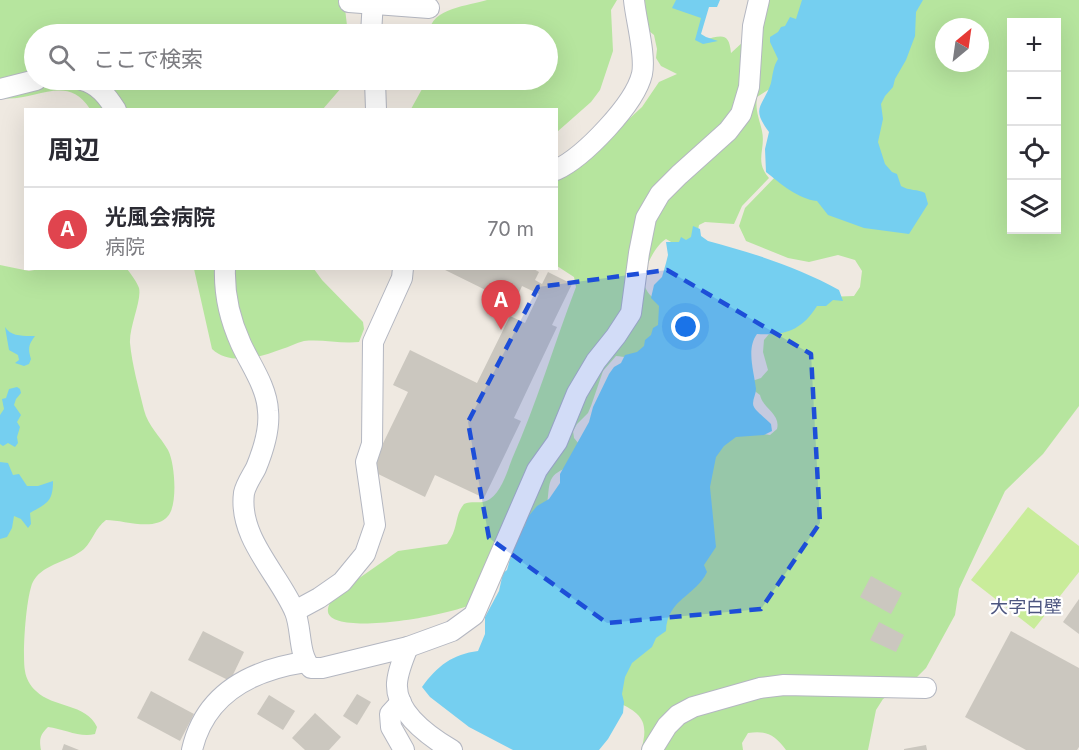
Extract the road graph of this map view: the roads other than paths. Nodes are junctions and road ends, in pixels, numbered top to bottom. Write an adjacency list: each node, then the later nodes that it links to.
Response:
1 (634, 0): 13 (street)
2 (759, 0): 17 (street)
3 (349, 2): 4 (street)
4 (373, 2): 5 (street); 6 (street)
5 (429, 8)
6 (372, 24)
7 (24, 83): 8 (street)
8 (0, 89)
9 (102, 90): 11 (street)
10 (375, 90): 12 (street)
11 (115, 108)
12 (376, 108)
13 (558, 168)
14 (225, 270): 16 (street)
15 (403, 270): 16 (street)
16 (295, 611): 18 (street)
17 (408, 647): 18 (street); 20 (street)
18 (305, 662): 21 (street)
19 (926, 688): 24 (street)
20 (401, 702): 22 (street); 23 (street)
21 (192, 750)
22 (404, 750)
23 (452, 750)
24 (651, 750)

